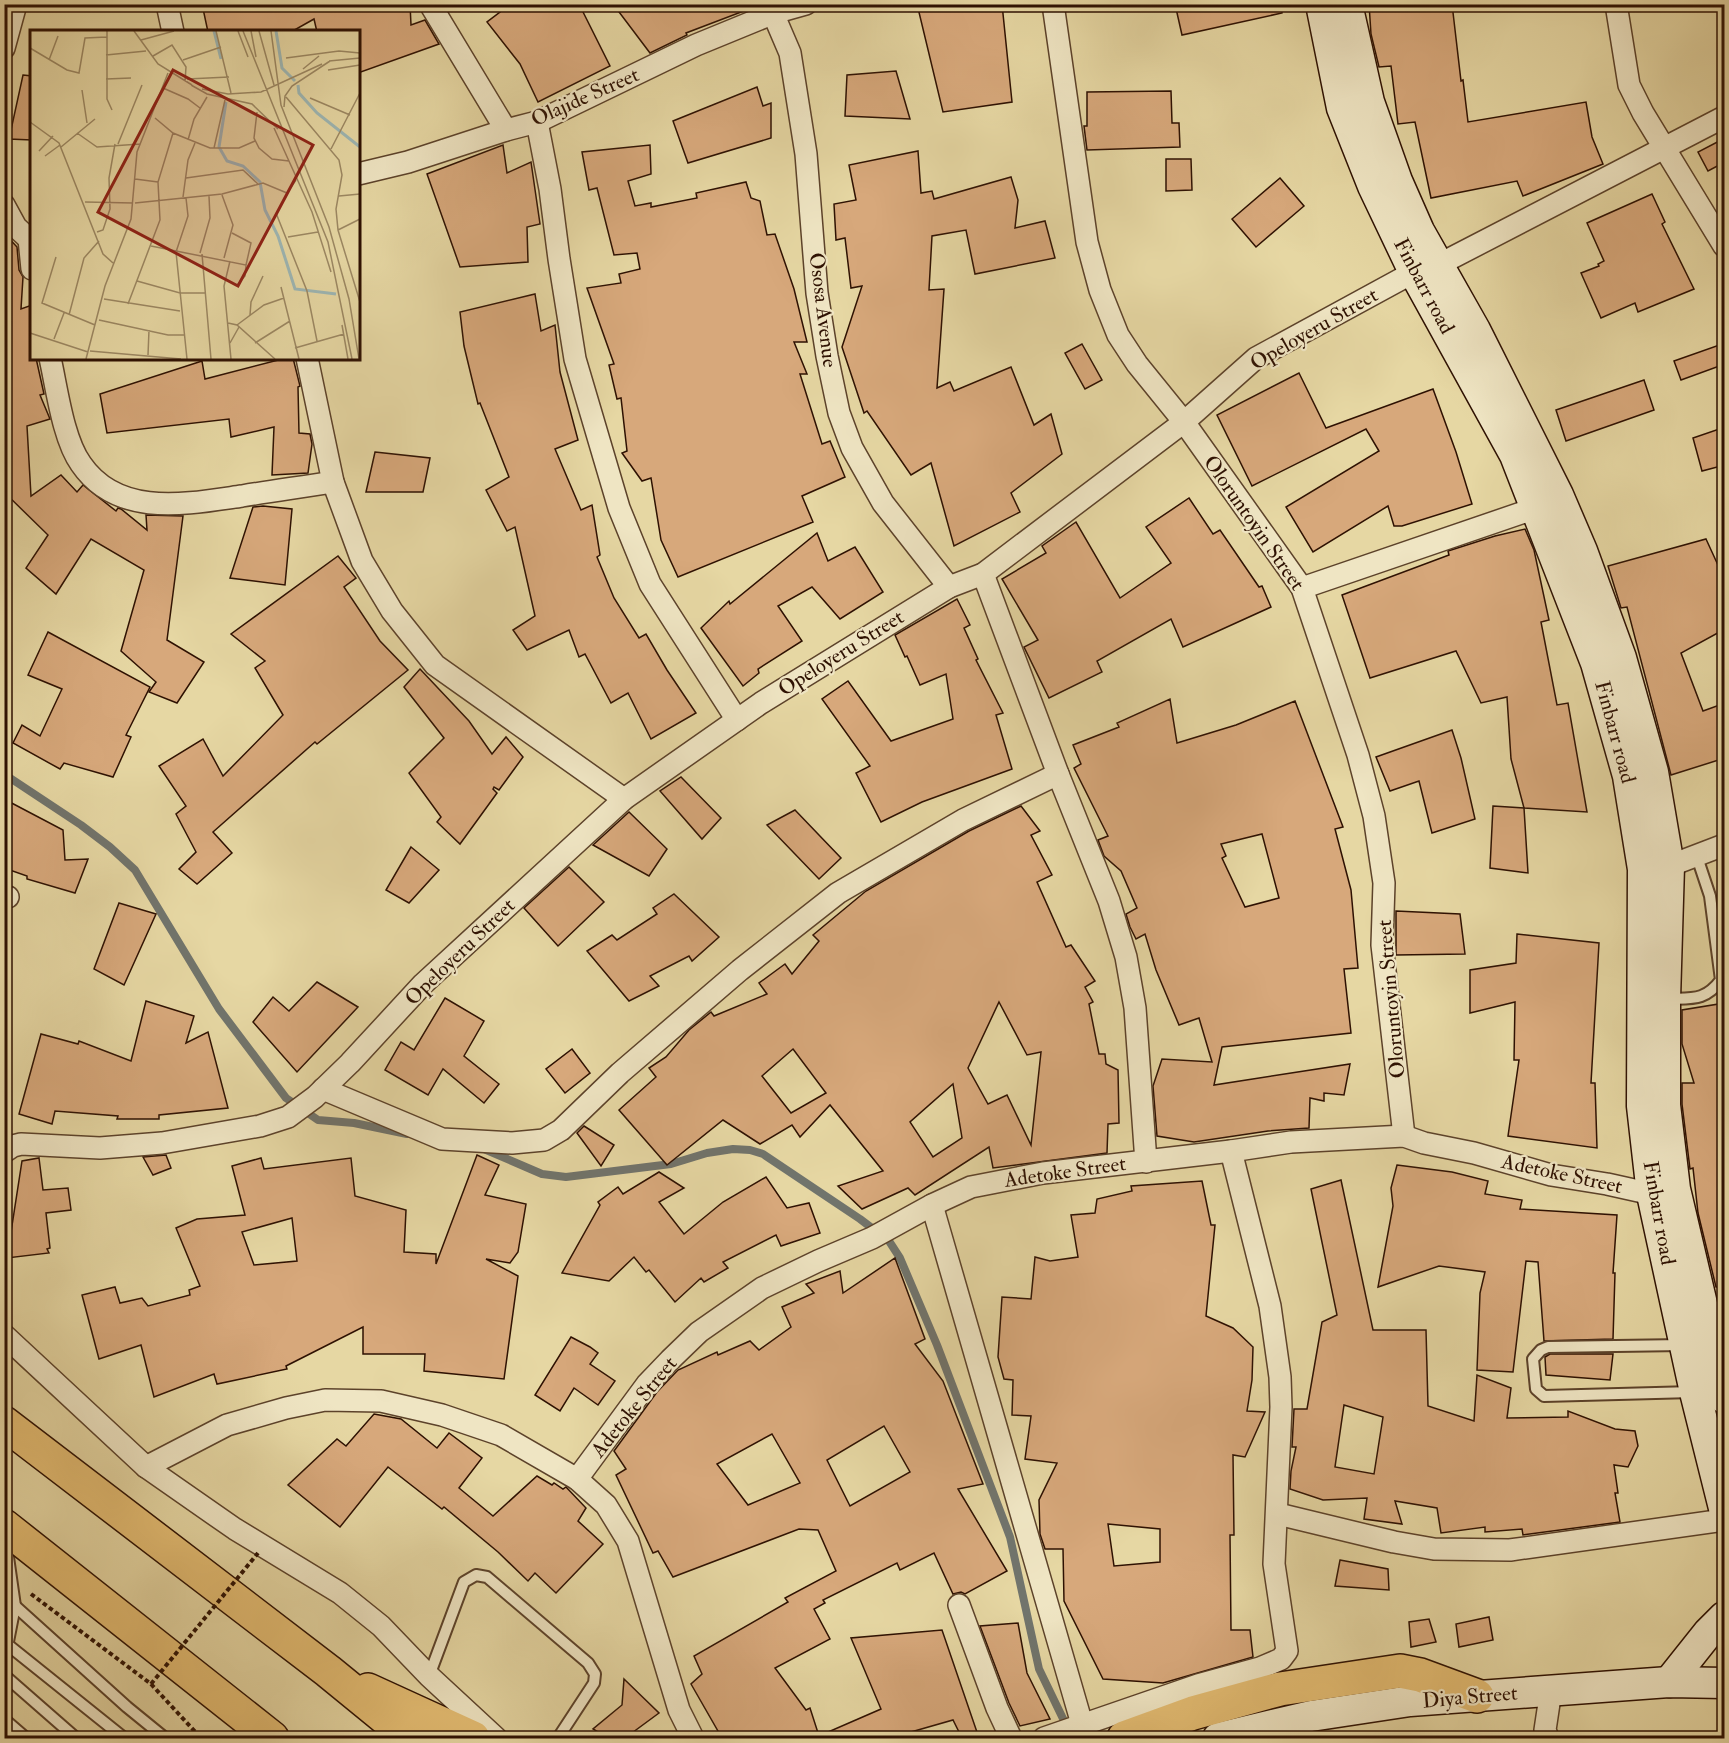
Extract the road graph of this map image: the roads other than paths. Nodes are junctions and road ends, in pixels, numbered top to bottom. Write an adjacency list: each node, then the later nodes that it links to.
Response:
1 (16, 4): 11 (street)
2 (167, 4): 10 (street)
3 (430, 4): 15 (street)
4 (806, 4): 9 (street, Olajide Street)
5 (1053, 4): 24 (street, Oloruntoyin Street)
6 (1322, 4): 12 (main road, Finbarr road)
7 (1347, 4): 12 (main road, Finbarr road)
8 (1616, 4): 16 (street)
9 (771, 9): 14 (street, Olajide Street); 28 (street, Ososa Avenue)
10 (173, 30)
11 (4, 48)
12 (1355, 105): 21 (main road, Finbarr road)
13 (1725, 117): 16 (street, Opeloyeru Street)
14 (537, 122): 15 (street, Olajide Street); 30 (street)
15 (506, 130): 17 (street, Olajide Street)
16 (1664, 147): 20 (street); 21 (street, Opeloyeru Street)
17 (360, 174)
18 (4, 205): 19 (street)
19 (30, 239)
20 (1725, 246)
21 (1426, 269): 24 (street, Opeloyeru Street); 26 (main road, Finbarr road); 35 (main road, Finbarr road)
22 (50, 360): 25 (street)
23 (307, 360): 25 (street)
24 (1184, 422): 27 (street, Opeloyeru Street); 29 (street, Oloruntoyin Street)
25 (333, 482): 32 (street)
26 (1536, 508): 29 (street); 42 (main road, Finbarr road)
27 (983, 574): 28 (street, Opeloyeru Street); 31 (street)
28 (949, 586): 30 (street, Opeloyeru Street)
29 (1302, 588): 38 (street, Oloruntoyin Street)
30 (736, 720): 32 (street, Opeloyeru Street)
31 (1058, 774): 37 (street); 41 (street)
32 (624, 799): 37 (street, Opeloyeru Street)
33 (1725, 845): 34 (street)
34 (1697, 856): 35 (street); 36 (lane)
35 (1669, 866): 36 (main road, Finbarr road)
36 (1665, 999): 45 (main road, Finbarr road)
37 (319, 1093): 40 (street, Opeloyeru Street)
38 (1404, 1136): 39 (street, Adetoke Street); 42 (street, Adetoke Street)
39 (1231, 1151): 41 (street, Adetoke Street); 51 (street)
40 (4, 1152)
41 (1146, 1162): 43 (street, Adetoke Street)
42 (1652, 1194): 45 (main road, Finbarr road)
43 (932, 1205): 49 (street, Adetoke Street); 69 (street)
44 (4, 1335): 48 (street)
45 (1698, 1345): 46 (main road, Finbarr road); 46 (lane)
46 (1712, 1391): 50 (main road, Finbarr road)
47 (4, 1423): 60 (highway)
48 (146, 1467): 49 (street); 62 (street)
49 (577, 1479): 80 (street)
50 (1725, 1508)
51 (1278, 1514): 52 (street); 69 (street)
52 (1725, 1520)
53 (4, 1528): 54 (lane); 75 (highway)
54 (8, 1577): 56 (lane)
55 (959, 1605): 81 (street)
56 (15, 1606): 58 (lane); 74 (lane)
57 (1725, 1617): 63 (main road)
58 (8, 1645): 59 (lane); 73 (lane)
59 (4, 1662)
60 (328, 1671): 76 (highway); 77 (highway)
61 (4, 1676): 72 (lane)
62 (429, 1676): 78 (street); 79 (lane)
63 (1669, 1682): 64 (main road, Diya Street); 66 (main road, Diya Street)
64 (1725, 1683)
65 (1405, 1686): 67 (highway); 83 (highway); 84 (main road, Diya Street)
66 (1551, 1690): 67 (main road, Diya Street); 70 (street)
67 (1477, 1695)
68 (4, 1719): 71 (lane)
69 (1076, 1726): 82 (street)
70 (1541, 1736)
71 (26, 1738)
72 (76, 1738)
73 (124, 1738)
74 (165, 1738)
75 (272, 1738)
76 (410, 1738)
77 (473, 1738)
78 (496, 1738)
79 (558, 1738)
80 (693, 1738)
81 (1011, 1738)
82 (1044, 1738)
83 (1124, 1738)
84 (1218, 1738)

